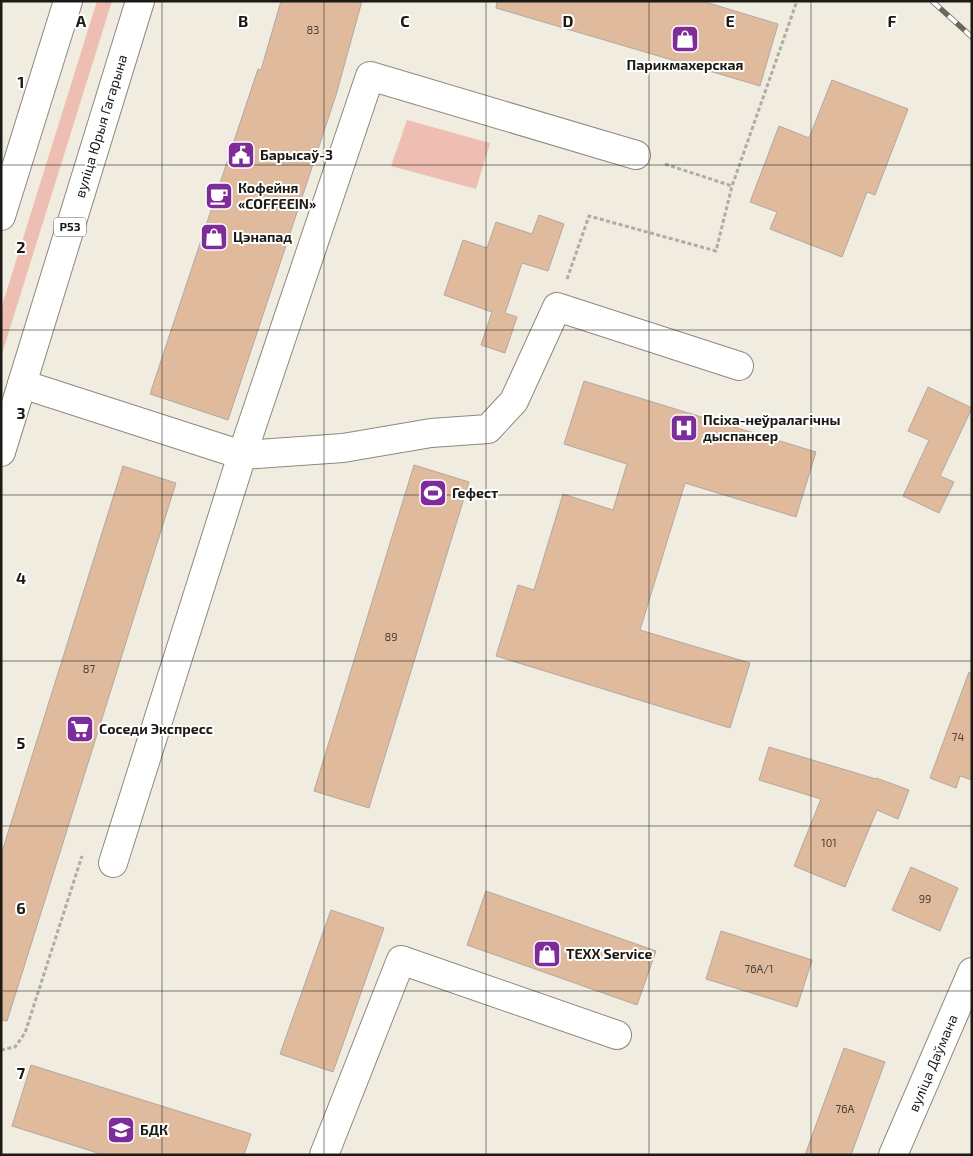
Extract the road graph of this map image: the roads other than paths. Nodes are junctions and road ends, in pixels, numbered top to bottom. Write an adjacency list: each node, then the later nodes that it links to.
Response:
1 (68, 1): 4 (main road)
2 (140, 1): 6 (main road, вуліца Юрыя Гагарына / Р53)
3 (636, 155): 8 (main road)
4 (1, 216)
5 (739, 366): 8 (main road)
6 (22, 384): 7 (main road, вуліца Юрыя Гагарына / Р53); 8 (main road)
7 (1, 452)
8 (242, 455): 9 (main road)
9 (113, 863)
10 (972, 972): 13 (main road, вуліца Даўмана)
11 (617, 1036): 12 (main road)
12 (324, 1155)
13 (894, 1155)

